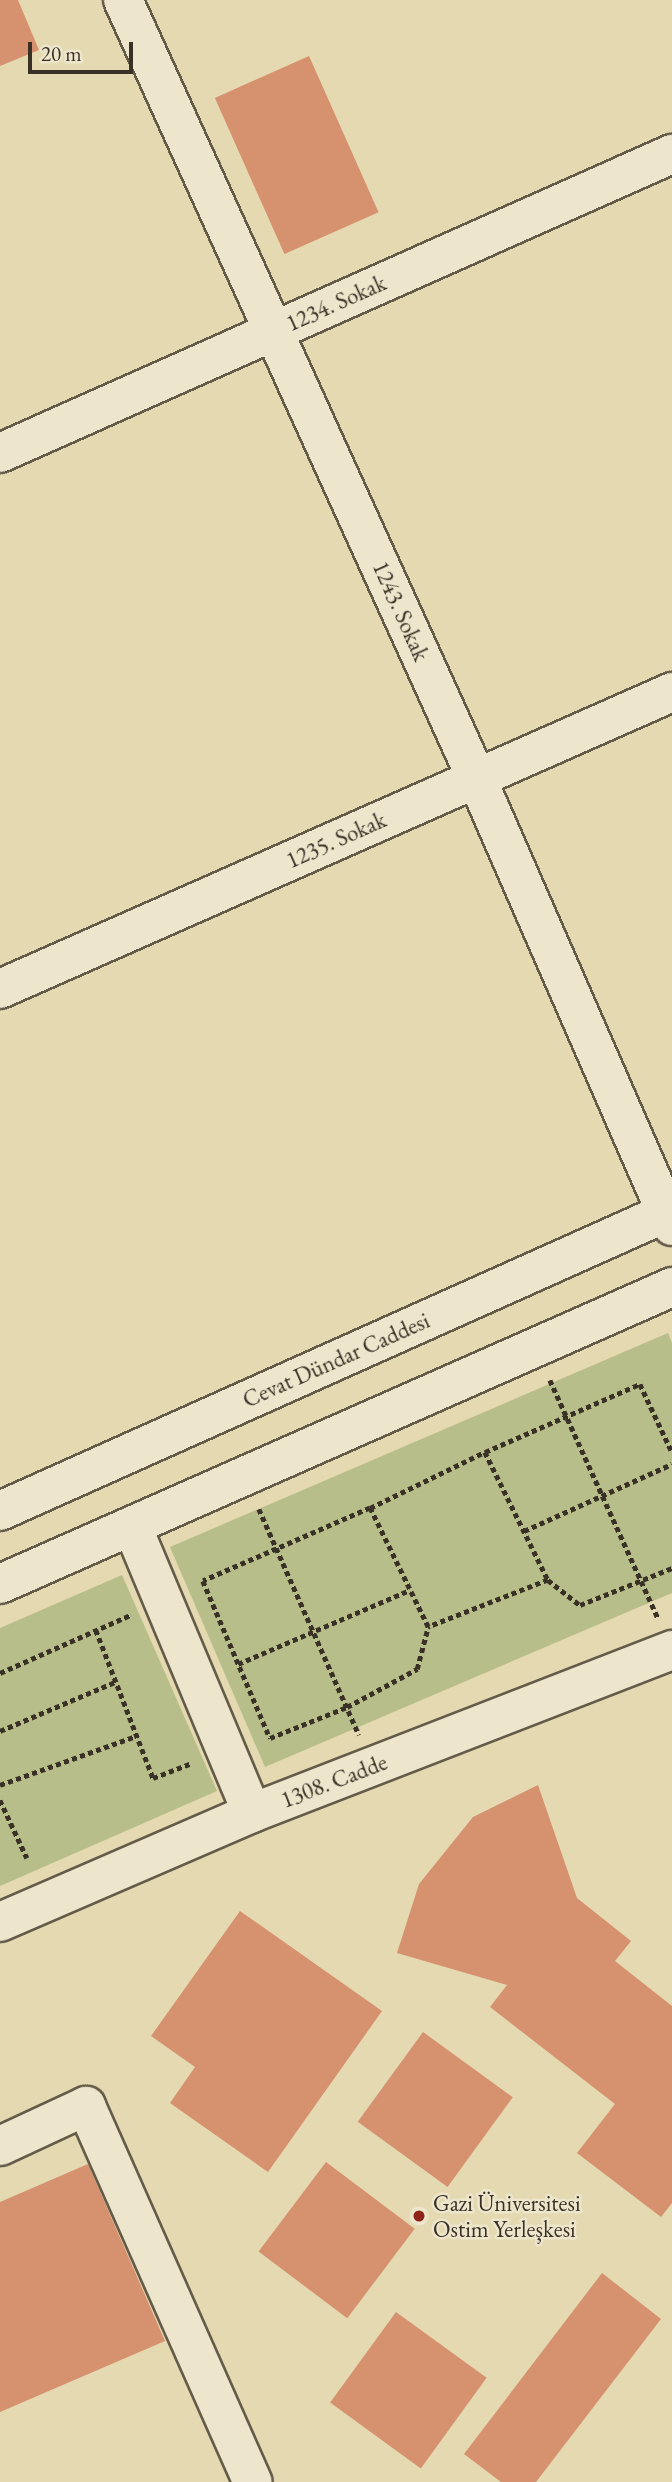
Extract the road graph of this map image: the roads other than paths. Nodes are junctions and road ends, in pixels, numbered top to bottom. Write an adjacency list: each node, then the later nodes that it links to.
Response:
1 (123, 0): 3 (street, 1243. Sokak)
2 (672, 154): 3 (street, 1234. Sokak)
3 (274, 331): 4 (street, 1234. Sokak); 6 (street, 1243. Sokak)
4 (0, 453)
5 (672, 692): 6 (street, 1235. Sokak)
6 (476, 777): 7 (street, 1235. Sokak); 8 (street, 1243. Sokak)
7 (0, 989)
8 (670, 1216): 10 (street, Cevat Dündar Caddesi)
9 (672, 1287): 11 (street)
10 (0, 1511)
11 (132, 1526): 12 (street); 14 (street)
12 (0, 1584)
13 (667, 1639): 14 (street, 1308. Cadde)
14 (252, 1813): 15 (street, 1308. Cadde)
15 (0, 1922)
16 (0, 2146): 17 (street)
17 (253, 2482)

